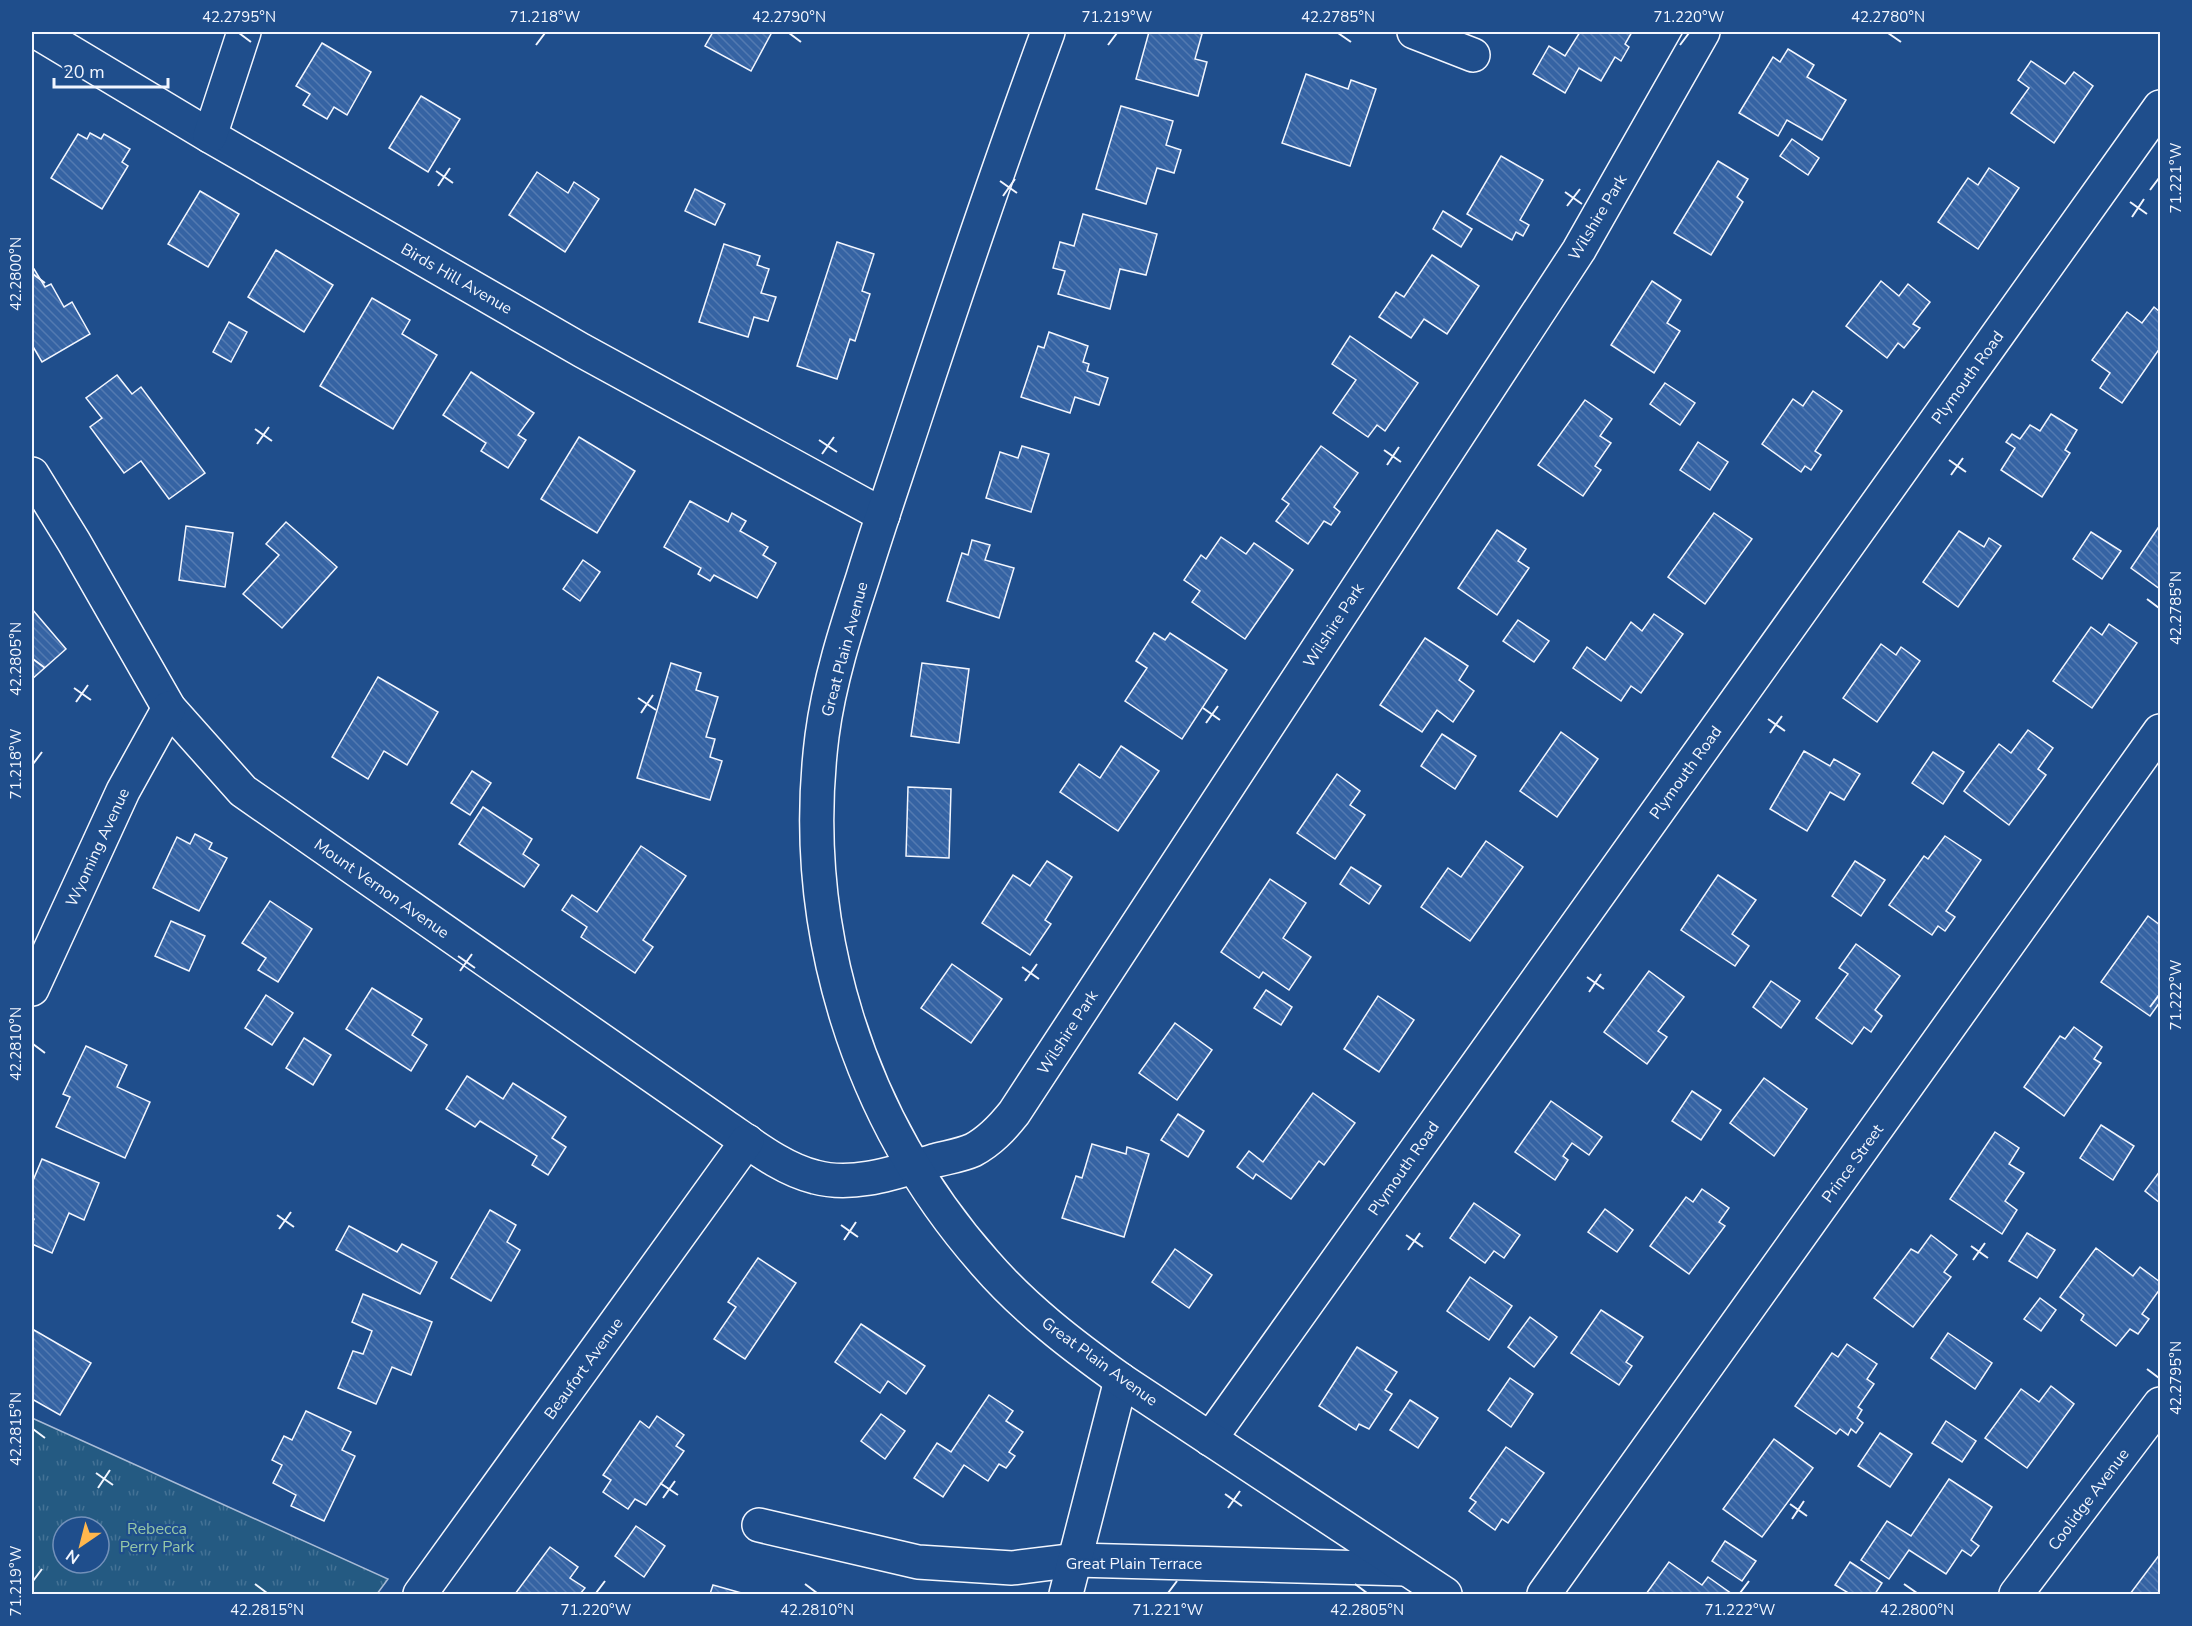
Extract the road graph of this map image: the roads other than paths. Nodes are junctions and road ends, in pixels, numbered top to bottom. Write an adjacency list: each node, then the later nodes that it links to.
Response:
1 (37, 32): 8 (street, Birds Hill Avenue)
2 (244, 32): 8 (street)
3 (1048, 32): 10 (street, Great Plain Avenue)
4 (1414, 32): 6 (street)
5 (1703, 32): 15 (street, Wilshire Park)
6 (1473, 55)
7 (2160, 107): 18 (street, Plymouth Road)
8 (210, 136): 10 (street, Birds Hill Avenue)
9 (32, 474): 11 (street, Mount Vernon Avenue)
10 (883, 515): 15 (street, Great Plain Avenue)
11 (169, 708): 13 (street, Wyoming Avenue); 14 (street, Mount Vernon Avenue)
12 (2160, 731): 25 (street, Prince Street)
13 (32, 989)
14 (747, 1141): 15 (street, Mount Vernon Avenue); 22 (street, Beaufort Avenue)
15 (914, 1167): 16 (street, Great Plain Avenue)
16 (1121, 1380): 18 (street, Great Plain Avenue); 20 (street)
17 (2160, 1404): 26 (street, Coolidge Avenue)
18 (1210, 1439): 21 (street, Great Plain Avenue)
19 (759, 1525): 20 (street, Great Plain Terrace)
20 (1077, 1560): 21 (street, Great Plain Terrace); 23 (street)
21 (1406, 1569): 24 (street, Great Plain Avenue)
22 (420, 1594)
23 (1066, 1594)
24 (1445, 1594)
25 (1544, 1594)
26 (2016, 1594)

